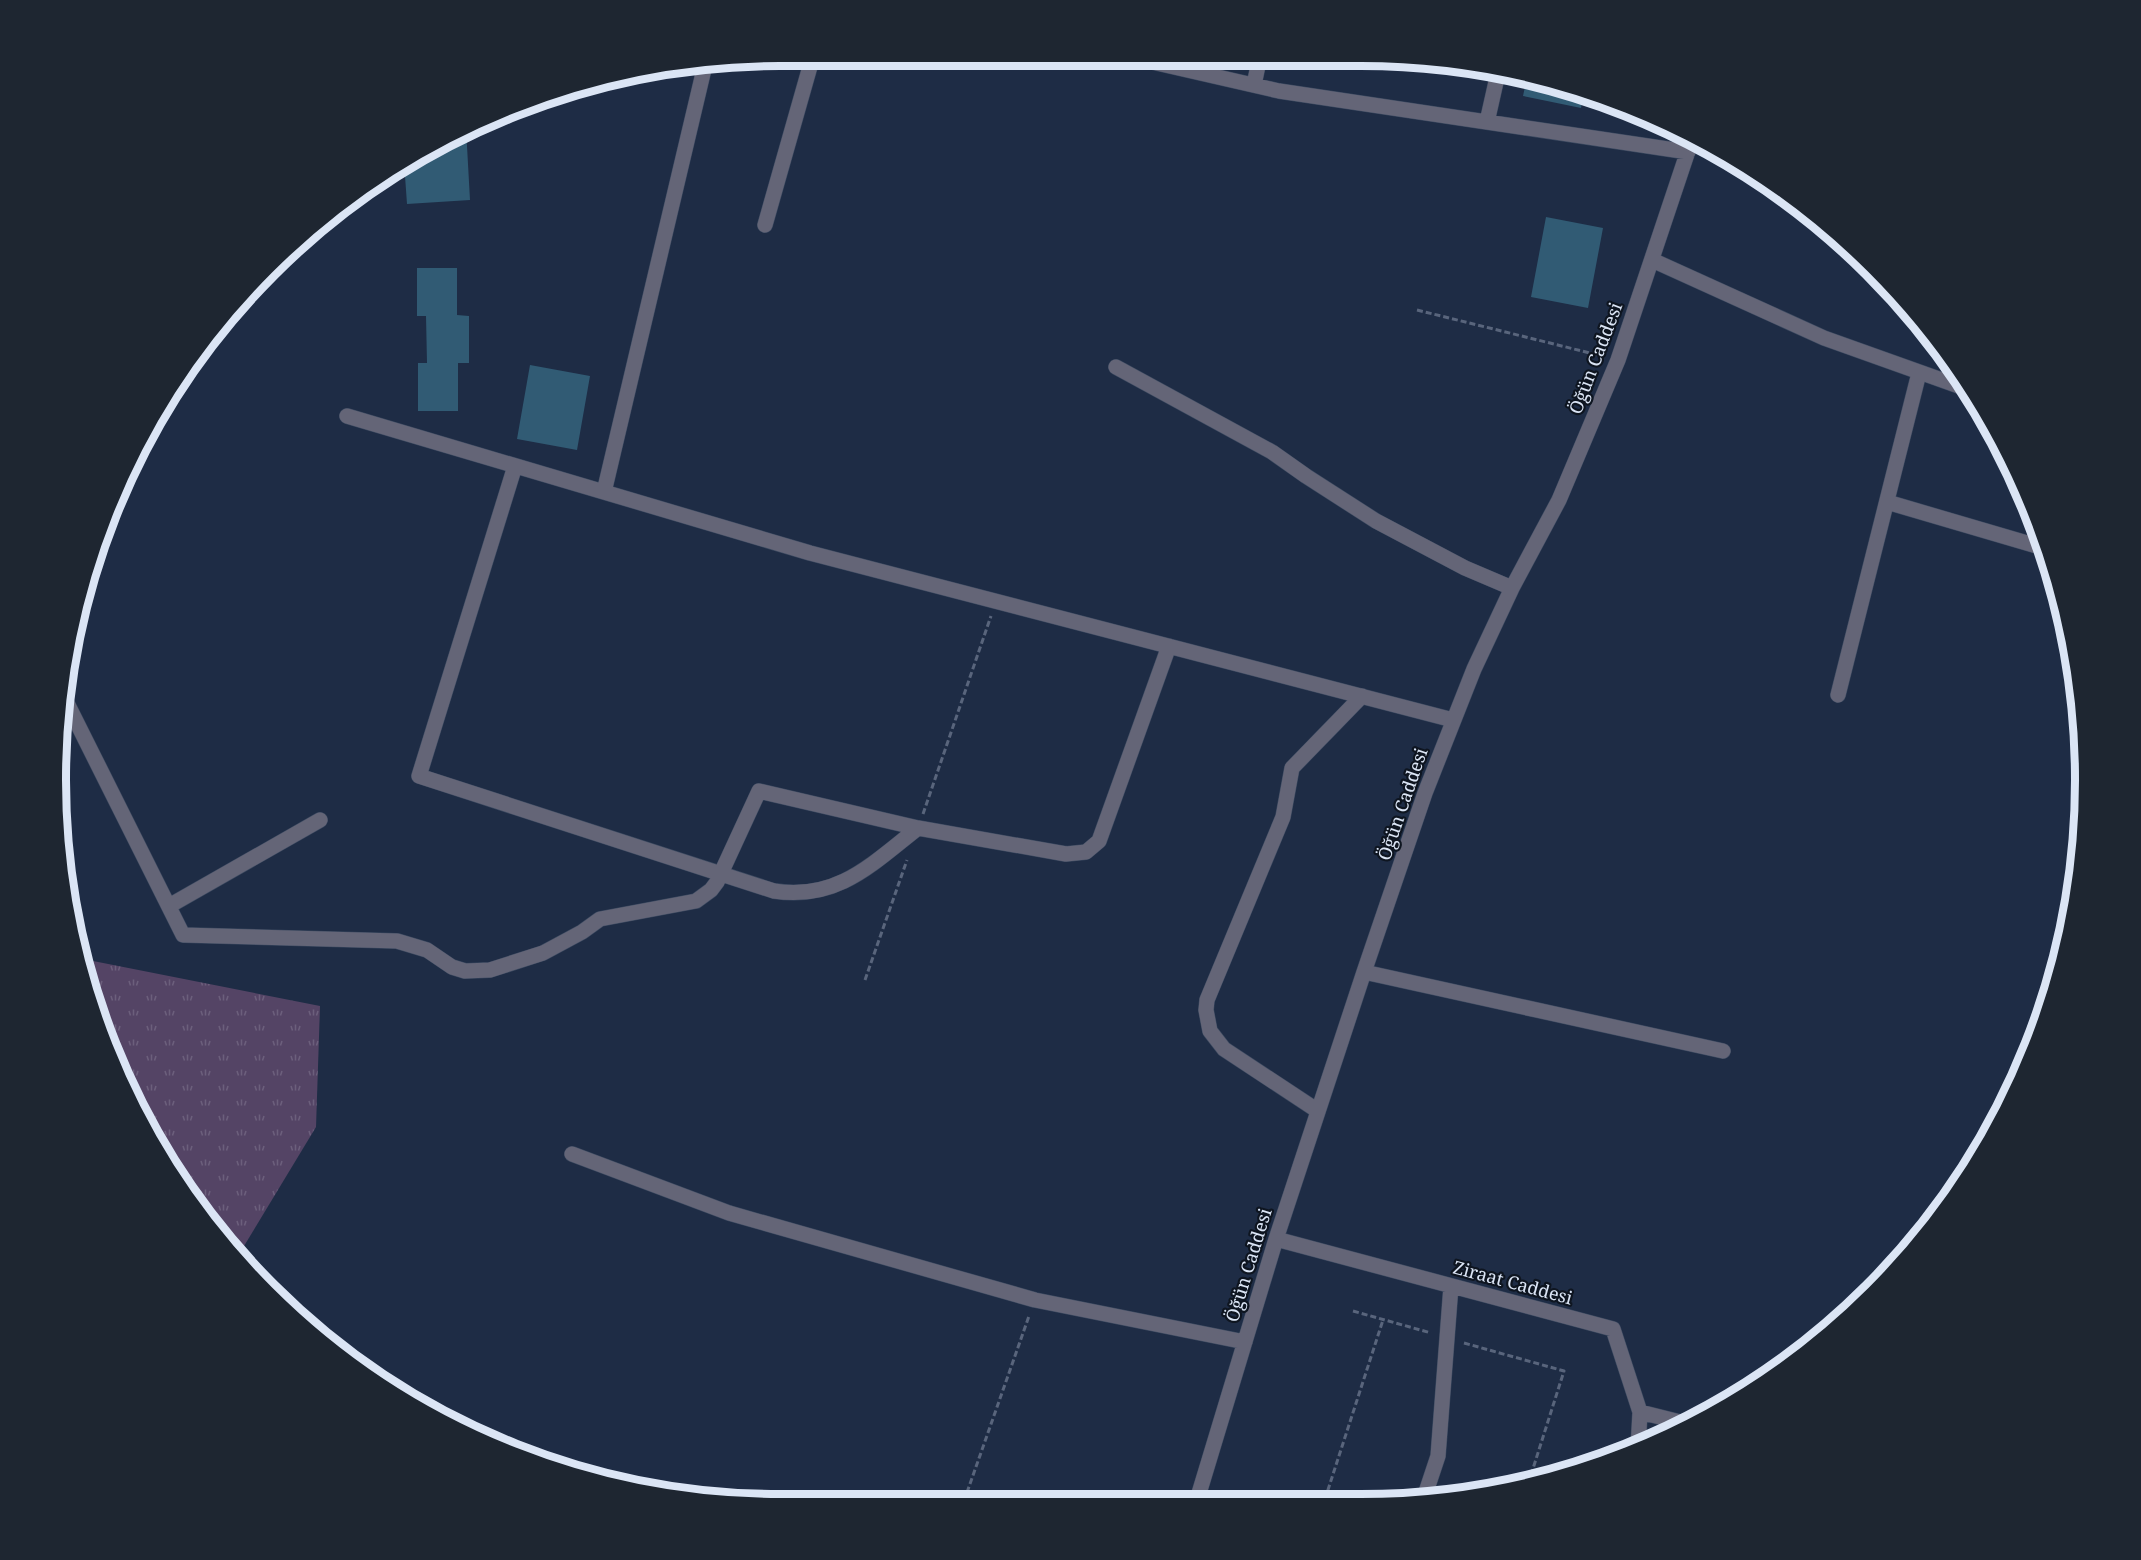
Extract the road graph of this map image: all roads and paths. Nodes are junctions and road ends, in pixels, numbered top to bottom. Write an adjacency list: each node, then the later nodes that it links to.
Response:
1 (810, 66): 10 (street)
2 (1169, 66): 6 (street)
3 (1258, 66): 6 (street)
4 (704, 71): 19 (street)
5 (1497, 79): 7 (street)
6 (1254, 86): 7 (street)
7 (1487, 122): 8 (street)
8 (1688, 146)
9 (1690, 146): 11 (street, Öğün Caddesi)
10 (765, 225)
11 (1652, 260): 13 (street, Öğün Caddesi); 15 (street)
12 (1417, 310): 13 (path)
13 (1618, 360): 22 (street, Öğün Caddesi)
14 (1116, 367): 22 (street)
15 (1919, 373): 16 (street); 20 (street)
16 (1956, 386)
17 (347, 416): 18 (street)
18 (515, 466): 19 (street); 31 (street)
19 (604, 492): 23 (street)
20 (1887, 502): 21 (street); 25 (street)
21 (2035, 545)
22 (1512, 588): 28 (street, Öğün Caddesi)
23 (996, 601): 24 (street); 30 (path)
24 (1169, 646): 26 (street); 30 (street)
25 (1838, 695)
26 (1362, 696): 28 (street); 36 (street)
27 (70, 709): 32 (street)
28 (1453, 720): 33 (street, Öğün Caddesi)
29 (320, 820): 32 (street)
30 (918, 828): 31 (street); 31 (street); 34 (path)
31 (722, 874): 32 (street)
32 (169, 906)
33 (1364, 972): 35 (street); 36 (street, Öğün Caddesi)
34 (865, 980)
35 (1723, 1051)
36 (1318, 1112): 38 (street, Öğün Caddesi)
37 (572, 1154): 40 (street)
38 (1276, 1239): 39 (street, Ziraat Caddesi); 44 (street, Öğün Caddesi)
39 (1451, 1286): 43 (street); 45 (street, Ziraat Caddesi)
40 (1035, 1300): 44 (street); 50 (path)
41 (1353, 1311): 42 (path)
42 (1383, 1320): 43 (path); 52 (path)
43 (1446, 1338): 48 (path); 49 (street)
44 (1245, 1342): 51 (street, Öğün Caddesi)
45 (1640, 1412): 46 (street); 47 (street)
46 (1675, 1421)
47 (1639, 1438)
48 (1532, 1473)
49 (1427, 1490)
50 (966, 1494)
51 (1199, 1494)
52 (1327, 1494)

